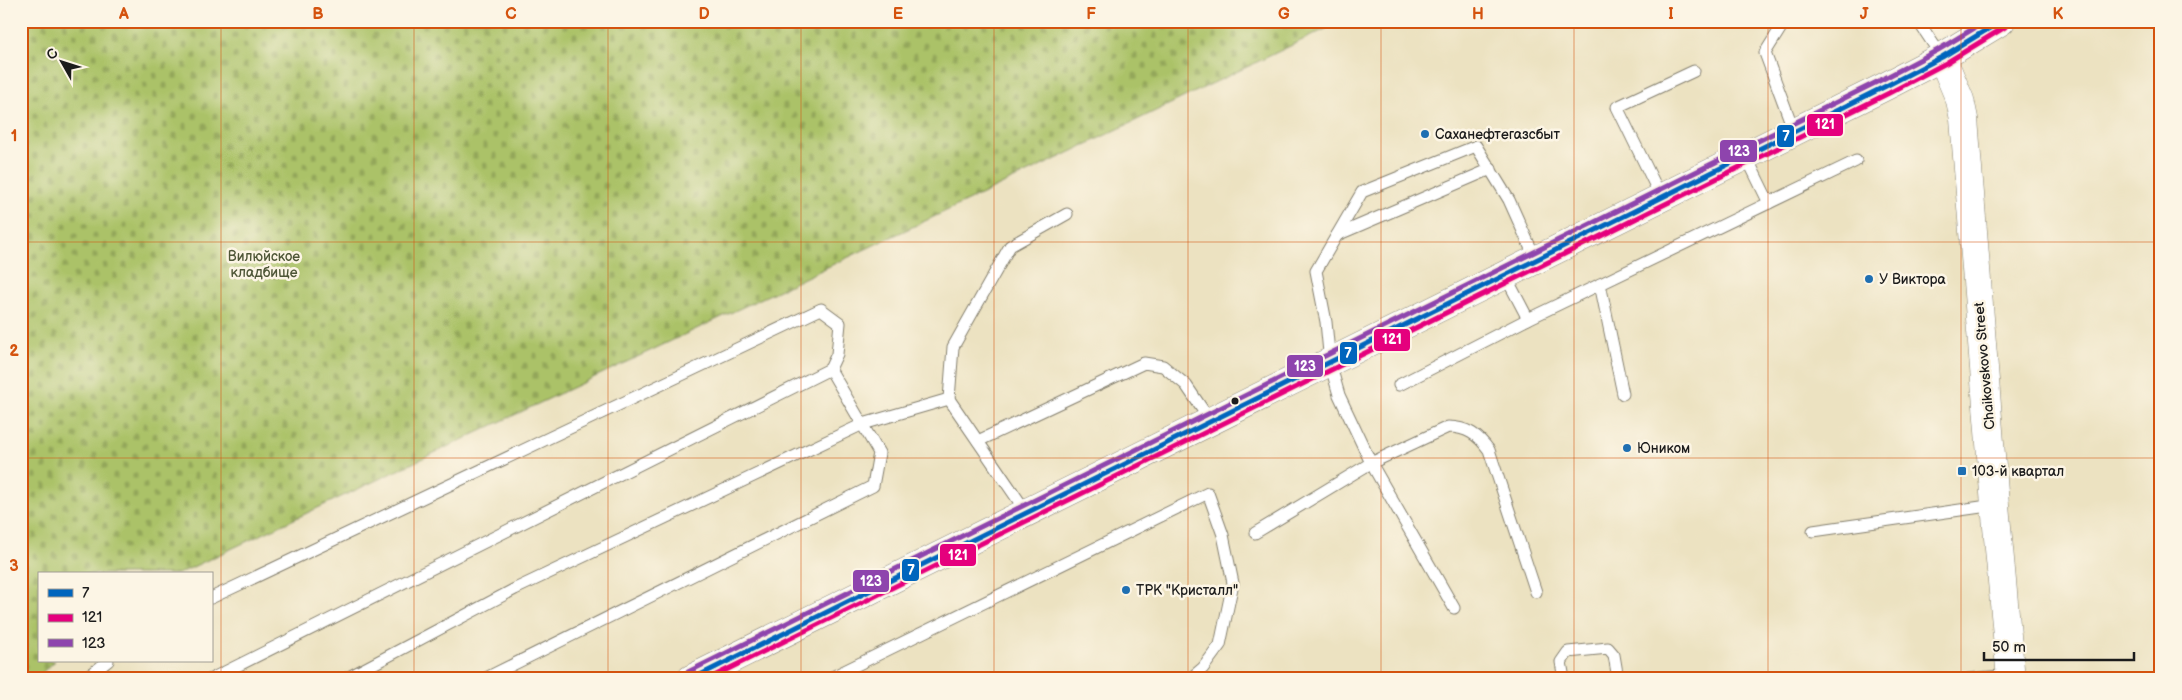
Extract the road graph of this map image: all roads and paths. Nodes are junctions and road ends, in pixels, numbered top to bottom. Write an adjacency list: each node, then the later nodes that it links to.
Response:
1 (1785, 21): 6 (lane)
2 (1918, 21): 4 (lane)
3 (2001, 21): 4 (main road)
4 (1942, 56): 6 (main road); 27 (main road, Chaikovskovo Street)
5 (1694, 71): 10 (lane)
6 (1794, 132): 7 (main road)
7 (1746, 156): 10 (main road); 11 (lane)
8 (1856, 161): 11 (lane)
9 (1490, 170): 13 (lane); 13 (lane); 14 (lane)
10 (1662, 197): 14 (main road)
11 (1768, 203): 16 (lane)
12 (1067, 214): 22 (lane)
13 (1337, 235): 18 (lane)
14 (1536, 260): 15 (main road)
15 (1505, 276): 17 (lane); 18 (main road)
16 (1600, 284): 17 (lane); 21 (lane)
17 (1528, 319): 20 (lane)
18 (1330, 363): 23 (main road); 26 (lane)
19 (830, 369): 24 (lane); 32 (lane); 37 (lane)
20 (1399, 385)
21 (1623, 394)
22 (949, 399): 24 (lane); 25 (lane)
23 (1211, 422): 25 (lane); 28 (main road)
24 (863, 424): 38 (lane); 39 (lane)
25 (978, 441): 28 (lane)
26 (1371, 463): 30 (lane); 31 (lane); 33 (lane)
27 (1994, 505): 29 (lane); 35 (main road, Chaikovskovo Street)
28 (1027, 513): 40 (main road)
29 (1813, 531)
30 (1255, 533)
31 (1536, 592)
32 (212, 598)
33 (1454, 608)
34 (107, 662): 36 (lane)
35 (2010, 677): 45 (lane)
36 (85, 679)
37 (211, 679)
38 (345, 679)
39 (484, 679)
40 (691, 679)
41 (828, 679): 42 (lane)
42 (1190, 679)
43 (1564, 679): 44 (lane)
44 (1618, 679)
45 (1968, 679)

